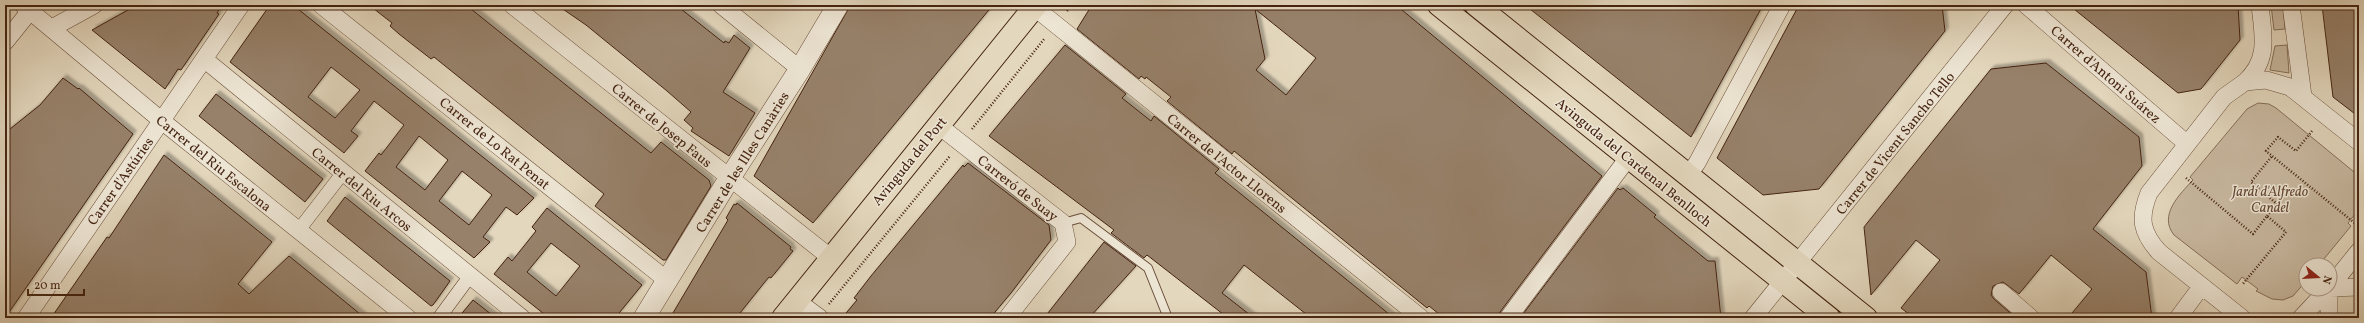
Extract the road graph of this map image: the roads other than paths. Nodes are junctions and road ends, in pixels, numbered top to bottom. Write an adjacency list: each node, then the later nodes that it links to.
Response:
1 (94, 5): 16 (street)
2 (241, 5): 18 (street, Carrer d'Astúries)
3 (321, 5): 37 (street, Carrer de Lo Rat Penat)
4 (512, 5): 29 (street, Carrer de Josep Faus)
5 (721, 5): 19 (street)
6 (838, 5): 19 (street, Carrer de les Illes Canàries)
7 (1439, 5): 26 (main road, Avinguda del Cardenal Benlloch)
8 (1476, 5): 28 (main road, Avinguda del Cardenal Benlloch)
9 (1782, 5): 28 (street)
10 (2005, 5): 34 (street, Carrer de Vicent Sancho Tello)
11 (2026, 5): 25 (street, Carrer d'Antoni Suárez)
12 (2260, 5): 20 (street)
13 (2291, 5): 21 (street)
14 (1035, 6): 23 (main road, Avinguda del Port); 55 (street, Carrer de l'Actor Llorens)
15 (26, 8): 16 (street, Carrer del Riu Escalona); 17 (street)
16 (52, 28): 22 (street, Carrer del Riu Escalona)
17 (5, 42)
18 (204, 59): 22 (street, Carrer d'Astúries); 27 (street, Carrer del Riu Arcos)
19 (800, 69): 29 (street, Carrer de les Illes Canàries)
20 (2245, 82): 21 (street); 25 (street)
21 (2303, 96): 24 (street)
22 (162, 121): 31 (street, Carrer del Riu Escalona); 46 (street, Carrer d'Astúries)
23 (938, 125): 30 (street, Carreró de Suay); 33 (main road, Avinguda del Port)
24 (2359, 142)
25 (2186, 143): 40 (street)
26 (1628, 158): 38 (main road, Avinguda del Cardenal Benlloch); 56 (street)
27 (342, 174): 31 (street); 35 (street, Carrer del Riu Arcos)
28 (1688, 175): 34 (main road, Avinguda del Cardenal Benlloch)
29 (730, 179): 33 (street, Carrer de Josep Faus); 37 (street, Carrer de les Illes Canàries)
30 (1063, 223): 53 (street, Carreró de Suay); 54 (lane)
31 (298, 231): 47 (street, Carrer del Riu Escalona)
32 (2359, 251): 36 (street)
33 (831, 258): 45 (main road, Avinguda del Port)
34 (1798, 264): 38 (street, Carrer de Vicent Sancho Tello); 59 (main road, Avinguda del Cardenal Benlloch)
35 (470, 276): 48 (street); 49 (street, Carrer del Riu Arcos)
36 (2338, 277)
37 (668, 281): 50 (street, Carrer de les Illes Canàries)
38 (1783, 281): 57 (street, Carrer de Vicent Sancho Tello); 58 (main road, Avinguda del Cardenal Benlloch)
39 (2359, 286): 41 (street)
40 (2201, 287): 61 (street); 62 (street)
41 (2338, 287)
42 (2000, 292): 60 (street)
43 (2321, 297): 63 (street)
44 (2329, 297): 64 (street)
45 (797, 301): 51 (main road, Avinguda del Port); 52 (street)
46 (26, 318)
47 (408, 318)
48 (439, 318)
49 (522, 318)
50 (644, 318)
51 (783, 318)
52 (819, 318)
53 (1007, 318)
54 (1168, 318)
55 (1420, 318)
56 (1508, 318)
57 (1754, 318)
58 (1829, 318)
59 (1866, 318)
60 (2031, 318)
61 (2178, 318)
62 (2242, 318)
63 (2301, 318)
64 (2329, 318)

